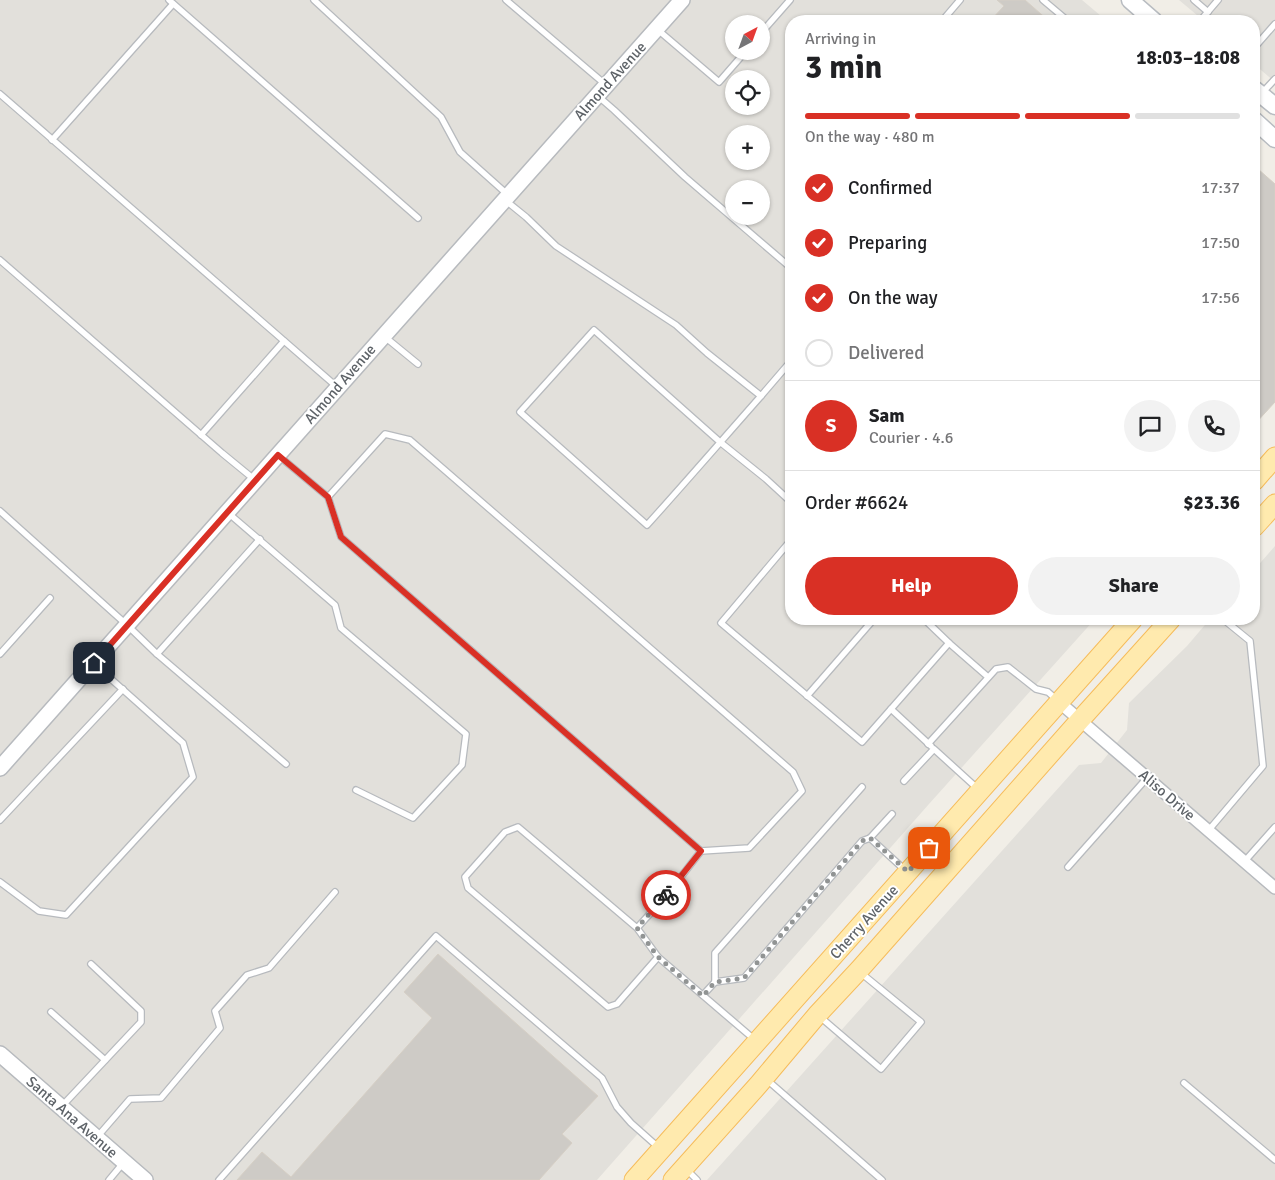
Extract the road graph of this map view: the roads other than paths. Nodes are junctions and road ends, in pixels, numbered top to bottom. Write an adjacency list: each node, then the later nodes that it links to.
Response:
1 (314, 0): 28 (lane)
2 (506, 0): 20 (lane)
3 (682, 0): 16 (street, Almond Avenue)
4 (790, 0): 14 (lane)
5 (960, 0): 11 (lane)
6 (1043, 0): 12 (lane)
7 (1194, 0): 10 (lane)
8 (1215, 1): 10 (lane)
9 (171, 2): 27 (lane); 29 (lane)
10 (1208, 12): 13 (lane)
11 (947, 15)
12 (1061, 15)
13 (1205, 15)
14 (770, 23)
15 (1275, 24): 17 (lane)
16 (657, 28): 18 (lane); 20 (street, Almond Avenue)
17 (1260, 41)
18 (738, 60)
19 (1275, 79): 21 (lane)
20 (602, 90): 28 (street, Almond Avenue); 31 (lane)
21 (1260, 90)
22 (0, 94): 27 (lane)
23 (1260, 94): 24 (main road)
24 (1275, 106)
25 (1260, 125): 26 (main road)
26 (1275, 139)
27 (52, 140): 33 (lane)
28 (507, 198): 32 (street, Almond Avenue); 37 (lane)
29 (418, 218)
30 (0, 260): 38 (lane)
31 (785, 263)
32 (383, 335): 34 (lane); 36 (street, Almond Avenue)
33 (284, 342): 36 (lane); 38 (lane)
34 (418, 364)
35 (785, 368): 37 (lane)
36 (337, 388): 40 (street, Almond Avenue)
37 (760, 396): 39 (lane)
38 (201, 435): 43 (lane)
39 (720, 442): 39 (lane); 44 (lane)
40 (278, 455): 43 (street, Almond Avenue); 45 (lane)
41 (1275, 457): 42 (main road)
42 (1260, 474)
43 (255, 480): 48 (street, Almond Avenue)
44 (785, 496)
45 (328, 497): 83 (lane); 83 (lane)
46 (1275, 504): 49 (main road)
47 (0, 511): 53 (lane)
48 (227, 512): 50 (lane); 53 (street, Almond Avenue)
49 (1260, 520)
50 (260, 539): 61 (lane); 76 (lane)
51 (785, 547): 65 (lane)
52 (50, 598): 60 (lane)
53 (127, 625): 61 (lane); 62 (street, Almond Avenue)
54 (869, 625): 65 (lane)
55 (930, 625): 59 (lane)
56 (1128, 625): 66 (main road, Cherry Avenue)
57 (1166, 625): 68 (main road, Cherry Avenue)
58 (1230, 625): 81 (lane)
59 (949, 643): 63 (lane); 67 (lane)
60 (0, 654)
61 (157, 654): 71 (lane)
62 (94, 663): 64 (lane); 72 (street, Almond Avenue)
63 (988, 677): 66 (lane); 69 (lane)
64 (123, 689): 79 (lane); 87 (lane)
65 (807, 696): 67 (lane)
66 (1054, 697): 68 (street, Aliso Drive); 77 (main road, Cherry Avenue)
67 (891, 709): 69 (lane)
68 (1080, 720): 73 (street, Aliso Drive); 93 (main road, Cherry Avenue)
69 (928, 744): 70 (lane)
70 (934, 749): 74 (lane); 77 (lane)
71 (286, 764)
72 (0, 768)
73 (1148, 778): 81 (street, Aliso Drive); 85 (lane)
74 (904, 781)
75 (862, 787): 94 (lane)
76 (356, 790)
77 (980, 790): 86 (main road, Cherry Avenue)
78 (892, 814): 82 (lane)
79 (0, 820)
80 (1275, 827): 84 (lane)
81 (1208, 831): 84 (street, Aliso Drive)
82 (870, 838): 86 (lane); 94 (lane)
83 (701, 851): 90 (lane)
84 (1244, 862): 88 (street, Aliso Drive)
85 (1068, 867)
86 (908, 872): 98 (main road, Cherry Avenue)
87 (0, 882)
88 (1275, 888)
89 (335, 892): 104 (lane)
90 (637, 928): 91 (lane); 91 (lane)
91 (658, 957): 95 (lane)
92 (91, 964): 100 (lane)
93 (859, 970): 97 (main road, Cherry Avenue); 97 (lane)
94 (715, 982): 95 (lane)
95 (703, 996): 98 (lane)
96 (51, 1012): 100 (lane)
97 (817, 1015): 101 (main road, Cherry Avenue)
98 (757, 1042): 105 (main road, Cherry Avenue)
99 (0, 1054): 103 (street, Santa Ana Avenue)
100 (105, 1060): 103 (lane)
101 (764, 1078): 108 (main road, Cherry Avenue); 113 (lane)
102 (1184, 1083): 106 (lane)
103 (61, 1108): 104 (street, Santa Ana Avenue)
104 (96, 1138): 107 (street, Santa Ana Avenue)
105 (661, 1150): 111 (lane); 112 (main road, Cherry Avenue)
106 (1275, 1160)
107 (124, 1162): 109 (lane); 110 (street, Santa Ana Avenue)
108 (685, 1176)
109 (109, 1180)
110 (145, 1180)
111 (219, 1180)
112 (634, 1180)
113 (882, 1180)

